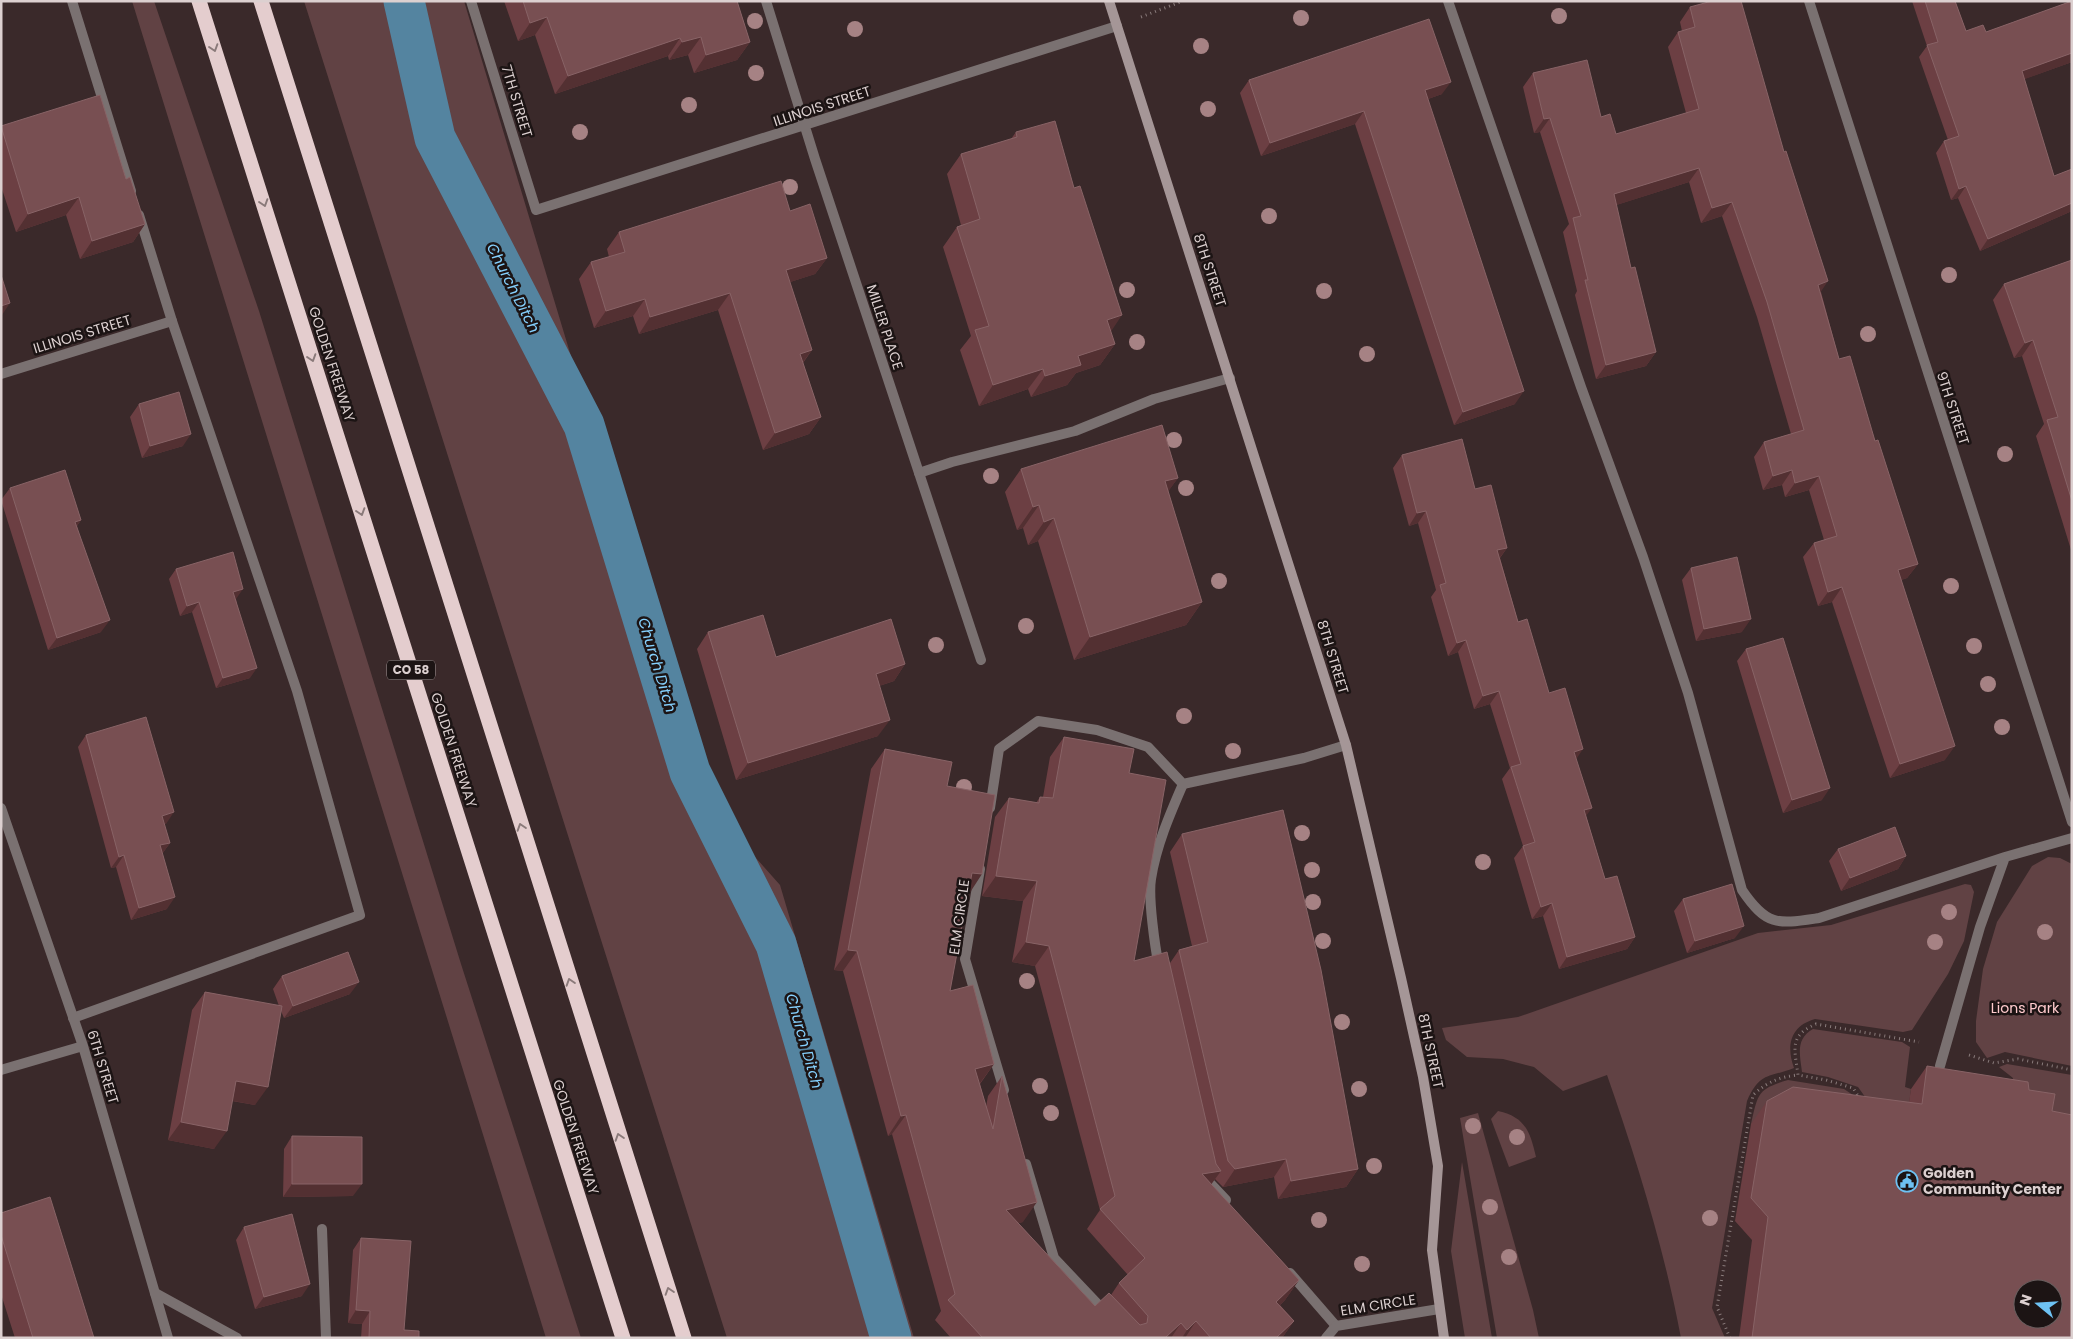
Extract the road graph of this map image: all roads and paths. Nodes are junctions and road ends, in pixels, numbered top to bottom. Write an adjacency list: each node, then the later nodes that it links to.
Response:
1 (72, 1): 13 (street)
2 (200, 1): 48 (highway, GOLDEN FREEWAY / CO 58, one-way to 48)
3 (262, 1): 49 (highway, one-way to 3)
4 (471, 1): 12 (street, 7TH STREET)
5 (766, 1): 11 (street, MILLER PLACE)
6 (1109, 1): 10 (street, 8TH STREET)
7 (1183, 1): 10 (path)
8 (1448, 1): 25 (street)
9 (1809, 1): 22 (street, 9TH STREET)
10 (1117, 26): 11 (street, ILLINOIS STREET); 15 (street, 8TH STREET)
11 (805, 126): 12 (street, ILLINOIS STREET); 16 (street, MILLER PLACE)
12 (536, 210)
13 (172, 321): 14 (street, ILLINOIS STREET); 27 (street)
14 (1, 374)
15 (1230, 378): 16 (street); 18 (street, 8TH STREET)
16 (919, 473): 17 (street, MILLER PLACE)
17 (981, 660)
18 (1346, 745): 19 (street); 42 (street, 8TH STREET)
19 (1183, 784): 21 (street); 26 (street)
20 (1, 808): 27 (street, 6TH STREET)
21 (988, 816)
22 (2072, 822)
23 (2072, 838): 25 (street)
24 (982, 854): 34 (street, ELM CIRCLE)
25 (2005, 857): 29 (street)
26 (1162, 978)
27 (73, 1018): 28 (street, 6TH STREET)
28 (83, 1046): 31 (street); 41 (street, 6TH STREET)
29 (1946, 1047): 30 (street); 32 (path); 33 (path)
30 (1940, 1066)
31 (1, 1070)
32 (2072, 1070)
33 (1798, 1076): 35 (path); 52 (path)
34 (1007, 1099)
35 (1861, 1104)
36 (1023, 1155): 43 (street)
37 (1205, 1162): 38 (street)
38 (1235, 1210)
39 (322, 1229): 47 (street)
40 (1286, 1268): 44 (street)
41 (155, 1292): 45 (street, 6TH STREET); 46 (street)
42 (1439, 1309): 44 (street, ELM CIRCLE); 51 (street, 8TH STREET)
43 (1115, 1323)
44 (1336, 1326): 50 (street, ELM CIRCLE)
45 (168, 1338)
46 (237, 1338)
47 (326, 1338)
48 (623, 1338)
49 (684, 1338)
50 (1326, 1338)
51 (1444, 1338)
52 (1730, 1338)

